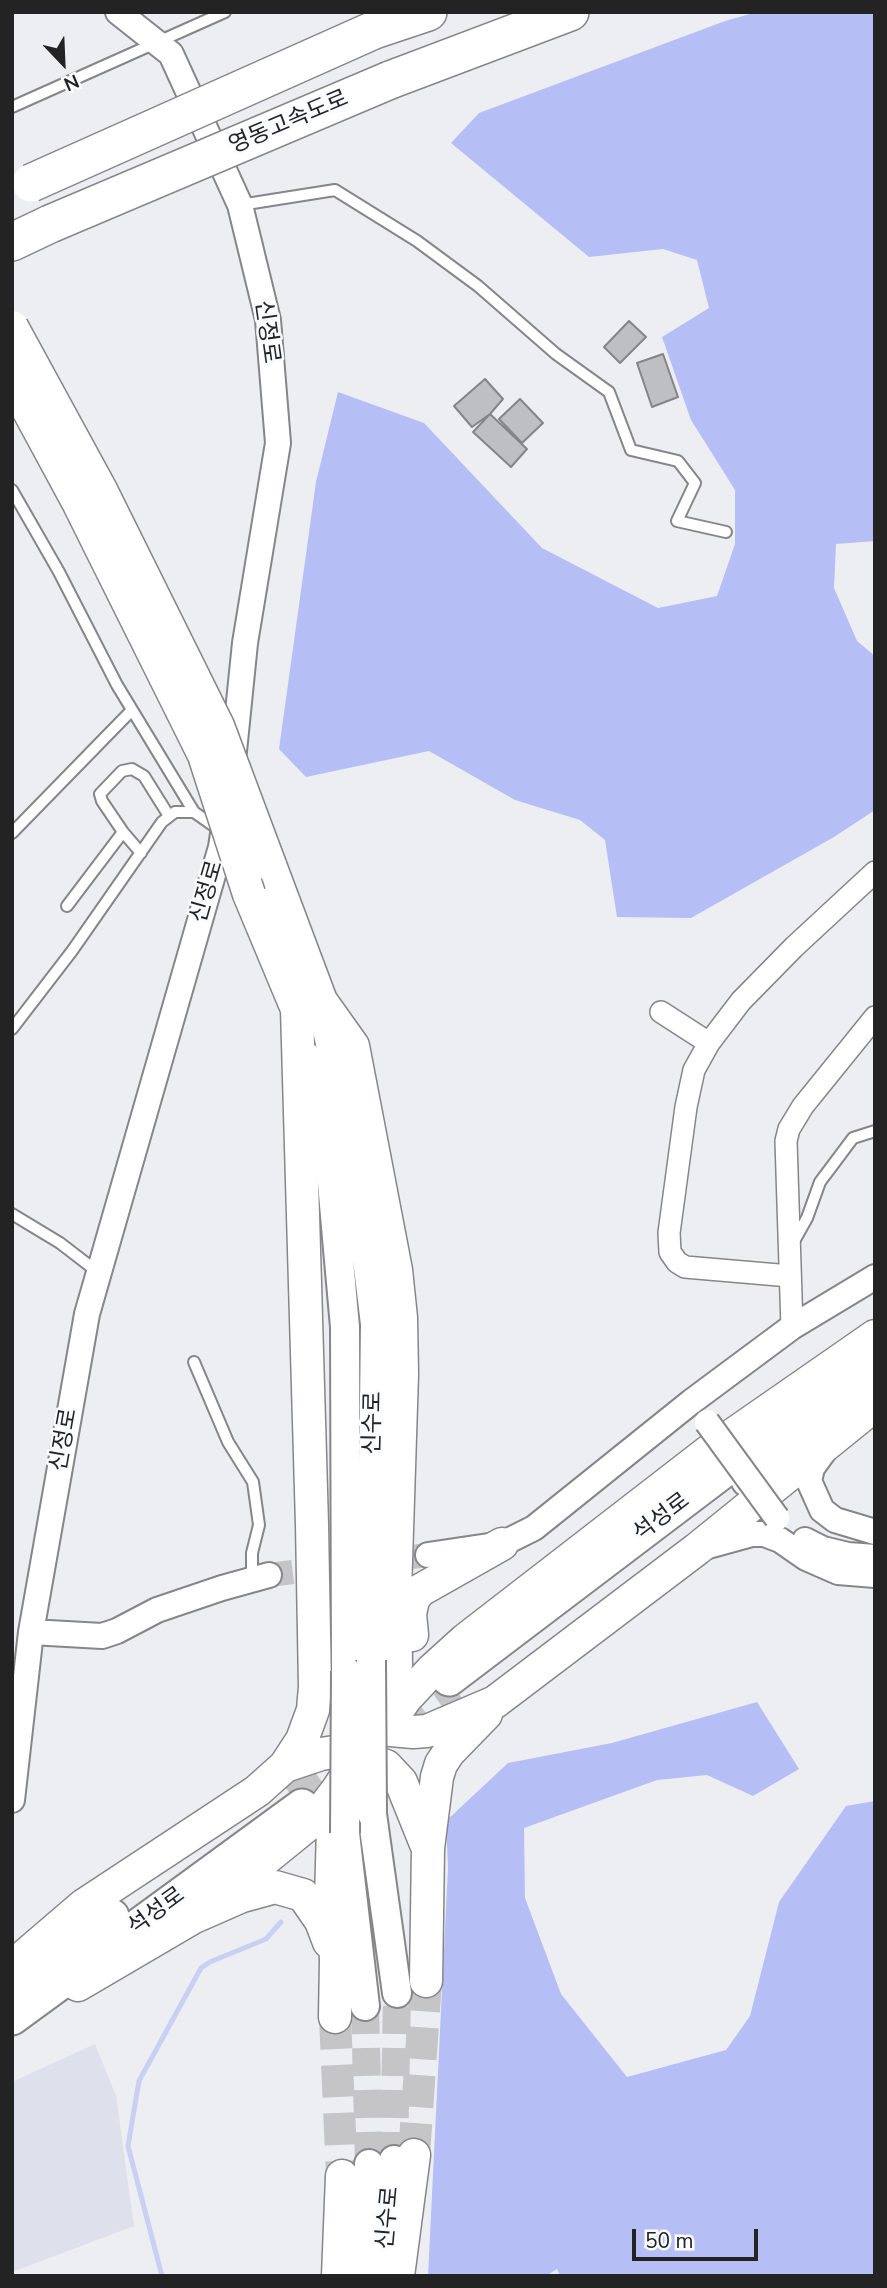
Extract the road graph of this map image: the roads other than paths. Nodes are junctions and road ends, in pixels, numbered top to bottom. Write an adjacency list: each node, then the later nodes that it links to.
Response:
1 (118, 12): 5 (street, 신정로)
2 (225, 12): 5 (lane)
3 (428, 12): 7 (highway, bridge)
4 (570, 12): 9 (highway, 영동고속도로, bridge)
5 (158, 44): 6 (lane); 8 (street, 신정로)
6 (12, 107)
7 (22, 188)
8 (240, 205): 13 (lane); 18 (street, 신정로)
9 (14, 241)
10 (12, 327): 23 (main road, 신수로, bridge)
11 (12, 380): 23 (main road, 신수로, bridge)
12 (12, 490): 14 (lane)
13 (726, 532)
14 (132, 710): 15 (lane); 19 (lane)
15 (194, 812): 16 (lane); 18 (lane)
16 (169, 816): 17 (lane); 20 (lane)
17 (123, 832): 20 (lane); 22 (lane)
18 (224, 832): 31 (street, 신정로)
19 (12, 833)
20 (141, 853): 26 (lane)
21 (875, 872): 27 (street)
22 (67, 906)
23 (309, 1005): 49 (main road); 53 (main road, 신수로); 55 (main road)
24 (661, 1012): 27 (street)
25 (875, 1017): 30 (street)
26 (12, 1029)
27 (709, 1043): 32 (street)
28 (875, 1131): 30 (lane)
29 (12, 1214): 31 (lane)
30 (789, 1249): 32 (street)
31 (99, 1273): 50 (street, 신정로)
32 (790, 1276): 34 (street)
33 (875, 1277): 34 (street)
34 (792, 1327): 39 (street)
35 (875, 1336): 52 (main road)
36 (875, 1356): 54 (highway, 석성로)
37 (194, 1362): 48 (lane)
38 (875, 1387): 54 (highway, 석성로)
39 (691, 1402): 43 (street); 46 (street, bridge)
40 (875, 1405): 41 (main road)
41 (830, 1442): 42 (street); 44 (main road)
42 (875, 1532)
43 (502, 1544): 45 (street); 51 (main road)
44 (697, 1549): 47 (street); 56 (main road)
45 (428, 1555)
46 (875, 1557)
47 (875, 1575)
48 (261, 1577): 50 (street)
49 (395, 1592): 51 (main road); 57 (main road)
50 (31, 1632): 60 (street, 신정로)
51 (412, 1636): 52 (main road)
52 (466, 1640): 54 (main road)
53 (358, 1666): 67 (main road, 신수로, bridge); 68 (main road, 신수로, bridge)
54 (447, 1681): 56 (main road); 57 (main road)
55 (315, 1687): 57 (main road); 59 (main road)
56 (495, 1702): 57 (main road); 61 (main road)
57 (380, 1729): 58 (main road)
58 (362, 1758): 59 (main road); 59 (main road); 61 (main road); 63 (main road)
59 (289, 1794): 62 (main road); 64 (main road); 66 (highway, 석성로); 70 (highway, 석성로)
60 (12, 1800)
61 (428, 1848): 65 (main road)
62 (194, 1917): 63 (main road); 70 (main road)
63 (336, 1959): 69 (main road)
64 (12, 1970)
65 (426, 1982)
66 (12, 1988)
67 (397, 1993)
68 (365, 2006)
69 (335, 2017)
70 (12, 2020)
71 (380, 2164): 72 (main road); 73 (main road, 신수로); 74 (main road, 신수로); 75 (main road)
72 (338, 2276)
73 (365, 2276)
74 (385, 2276)
75 (398, 2276)

